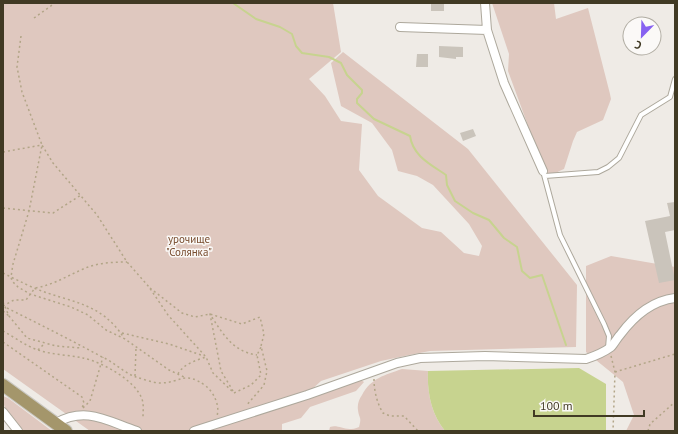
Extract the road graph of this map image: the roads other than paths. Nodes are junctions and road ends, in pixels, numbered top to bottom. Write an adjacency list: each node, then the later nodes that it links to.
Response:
1 (485, 3): 3 (street)
2 (400, 27): 3 (street)
3 (487, 30): 7 (street)
4 (675, 79): 5 (lane)
5 (670, 97): 6 (lane); 7 (lane)
6 (675, 99)
7 (544, 174): 9 (lane)
8 (675, 298): 9 (street)
9 (608, 348): 16 (street)
10 (3, 385): 12 (main road)
11 (3, 412): 13 (street)
12 (56, 423): 14 (main road); 15 (street)
13 (18, 431)
14 (66, 431)
15 (136, 431)
16 (194, 431)

